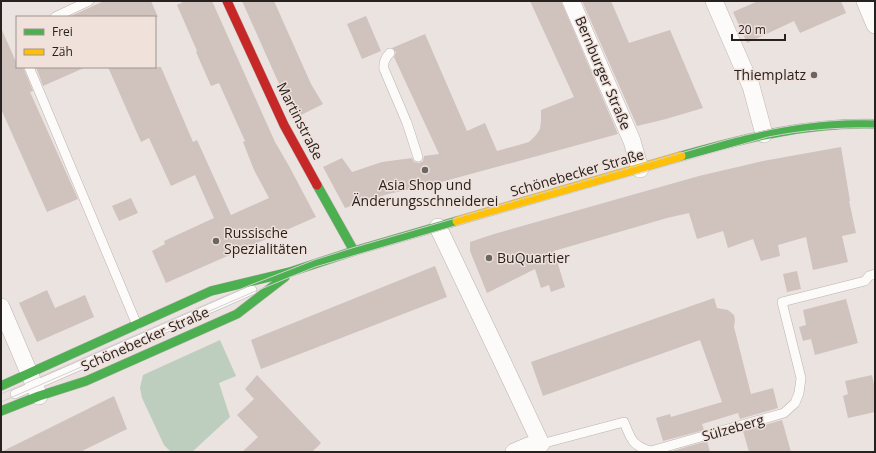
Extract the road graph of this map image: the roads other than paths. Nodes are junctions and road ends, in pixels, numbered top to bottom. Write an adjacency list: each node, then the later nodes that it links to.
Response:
1 (89, 1): 6 (lane)
2 (227, 1): 15 (main road, Martinstraße)
3 (571, 1): 13 (street, Bernburger Straße)
4 (714, 1): 11 (street)
5 (865, 1): 7 (street)
6 (57, 16)
7 (875, 25)
8 (390, 53): 12 (lane)
9 (29, 68): 19 (lane)
10 (875, 124): 11 (main road, Schönebecker Straße)
11 (764, 134): 13 (main road, Schönebecker Straße)
12 (418, 157)
13 (640, 169): 14 (main road, Schönebecker Straße)
14 (438, 227): 15 (main road, Schönebecker Straße); 24 (street)
15 (354, 251): 16 (main road, Schönebecker Straße)
16 (290, 272): 19 (main road, Schönebecker Straße); 20 (lane); 20 (main road, Schönebecker Straße)
17 (875, 274): 24 (lane, Sülzeberg)
18 (1, 307): 20 (street)
19 (137, 325): 20 (main road, Schönebecker Straße)
20 (34, 385): 21 (main road, Schönebecker Straße); 22 (lane); 23 (main road, Schönebecker Straße)
21 (1, 386)
22 (8, 397)
23 (1, 411)
24 (543, 448): 25 (street, Sülzeberg)
25 (514, 452)

